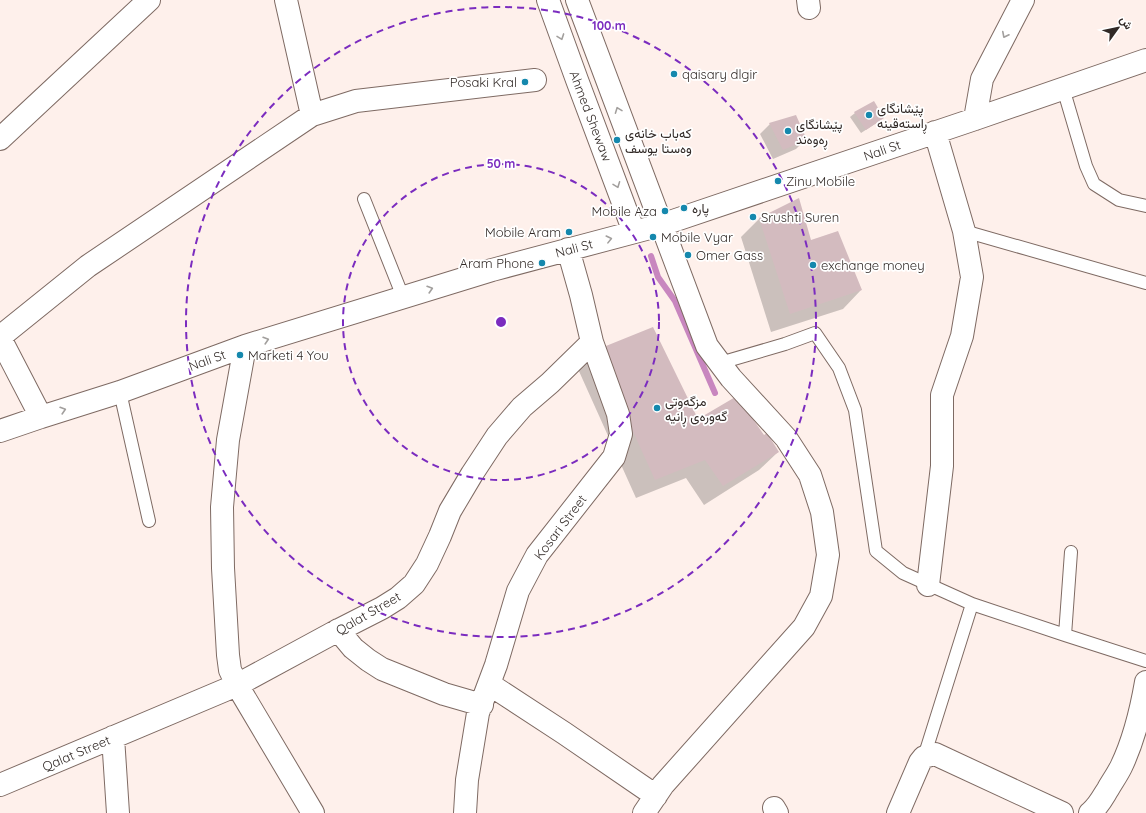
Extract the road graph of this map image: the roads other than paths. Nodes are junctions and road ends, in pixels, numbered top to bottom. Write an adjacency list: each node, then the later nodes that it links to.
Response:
1 (149, 0): 12 (street)
2 (286, 0): 9 (street)
3 (548, 0): 17 (street, Ahmed Shewaw, one-way to 17)
4 (577, 0): 15 (street, one-way to 4)
5 (1023, 0): 10 (street, one-way to 10)
6 (1146, 60): 8 (street, Nali St)
7 (535, 80): 9 (street)
8 (1063, 88): 10 (street, Nali St); 14 (lane)
9 (312, 115): 21 (street)
10 (975, 119): 11 (street, Nali St)
11 (935, 132): 15 (street, Nali St); 16 (street)
12 (0, 139)
13 (364, 199): 20 (lane)
14 (1146, 206)
15 (661, 225): 17 (street, Nali St); 24 (street)
16 (964, 231): 19 (lane); 30 (street)
17 (634, 232): 18 (street, Nali St, one-way to 17)
18 (568, 249): 20 (street, Nali St, one-way to 18); 22 (street)
19 (1146, 283)
20 (403, 297): 23 (street, Nali St, one-way to 20)
21 (0, 338): 26 (street)
22 (592, 342): 32 (street, Qalat Street); 36 (street, Kosari Street)
23 (245, 346): 25 (street, Nali St); 37 (street)
24 (720, 363): 30 (lane); 42 (street)
25 (120, 392): 26 (street, Nali St, one-way to 25); 28 (lane)
26 (41, 417): 27 (street, Nali St)
27 (0, 431)
28 (149, 521)
29 (1071, 552): 33 (lane)
30 (928, 584): 31 (lane)
31 (972, 604): 33 (lane); 40 (lane)
32 (338, 630): 37 (street, Qalat Street); 38 (street)
33 (1065, 636): 34 (lane)
34 (1146, 661)
35 (1146, 682): 48 (street)
36 (489, 684): 38 (street, Kosari Street); 42 (street)
37 (237, 685): 39 (street, Qalat Street); 44 (street)
38 (482, 705): 45 (street, Kosari Street)
39 (113, 737): 41 (street, Qalat Street); 43 (street)
40 (924, 757): 46 (street); 47 (street)
41 (0, 785)
42 (650, 804)
43 (118, 813)
44 (313, 813)
45 (465, 813)
46 (898, 813)
47 (1062, 813)
48 (1090, 813)

